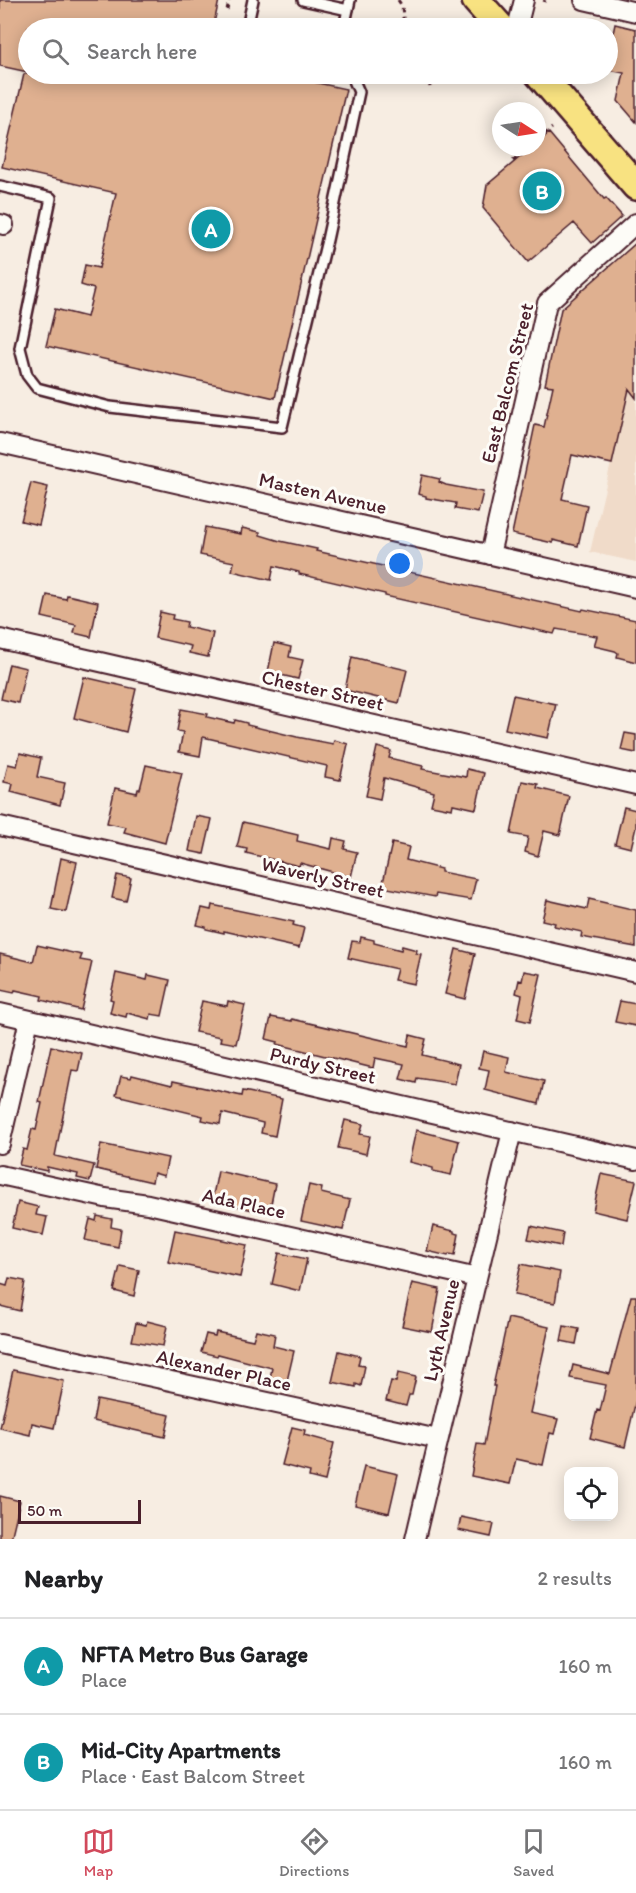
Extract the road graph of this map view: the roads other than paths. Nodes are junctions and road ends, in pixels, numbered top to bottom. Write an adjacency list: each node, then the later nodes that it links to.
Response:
1 (254, 0): 8 (lane)
2 (303, 0): 6 (lane)
3 (476, 0): 9 (main road)
4 (524, 0): 10 (street)
5 (584, 0): 7 (street)
6 (349, 5)
7 (626, 6)
8 (250, 18)
9 (492, 18)
10 (520, 18)
11 (356, 84): 13 (lane)
12 (548, 84): 14 (main road)
13 (0, 186)
14 (636, 186)
15 (636, 223): 17 (street, East Balcom Street)
16 (0, 443): 17 (street, Masten Avenue)
17 (490, 555): 18 (street, Masten Avenue)
18 (636, 588)
19 (0, 639): 20 (street, Chester Street)
20 (636, 785)
21 (0, 826): 22 (street, Waverly Street)
22 (636, 972)
23 (0, 1013): 24 (street, Purdy Street)
24 (29, 1020): 25 (street, Purdy Street); 26 (street)
25 (512, 1131): 27 (street, Purdy Street); 29 (street, Lyth Avenue)
26 (0, 1144)
27 (636, 1160)
28 (0, 1175): 29 (street, Ada Place)
29 (477, 1278): 31 (street, Lyth Avenue)
30 (0, 1344): 31 (street, Alexander Place)
31 (438, 1439): 32 (street, Lyth Avenue)
32 (415, 1539)

